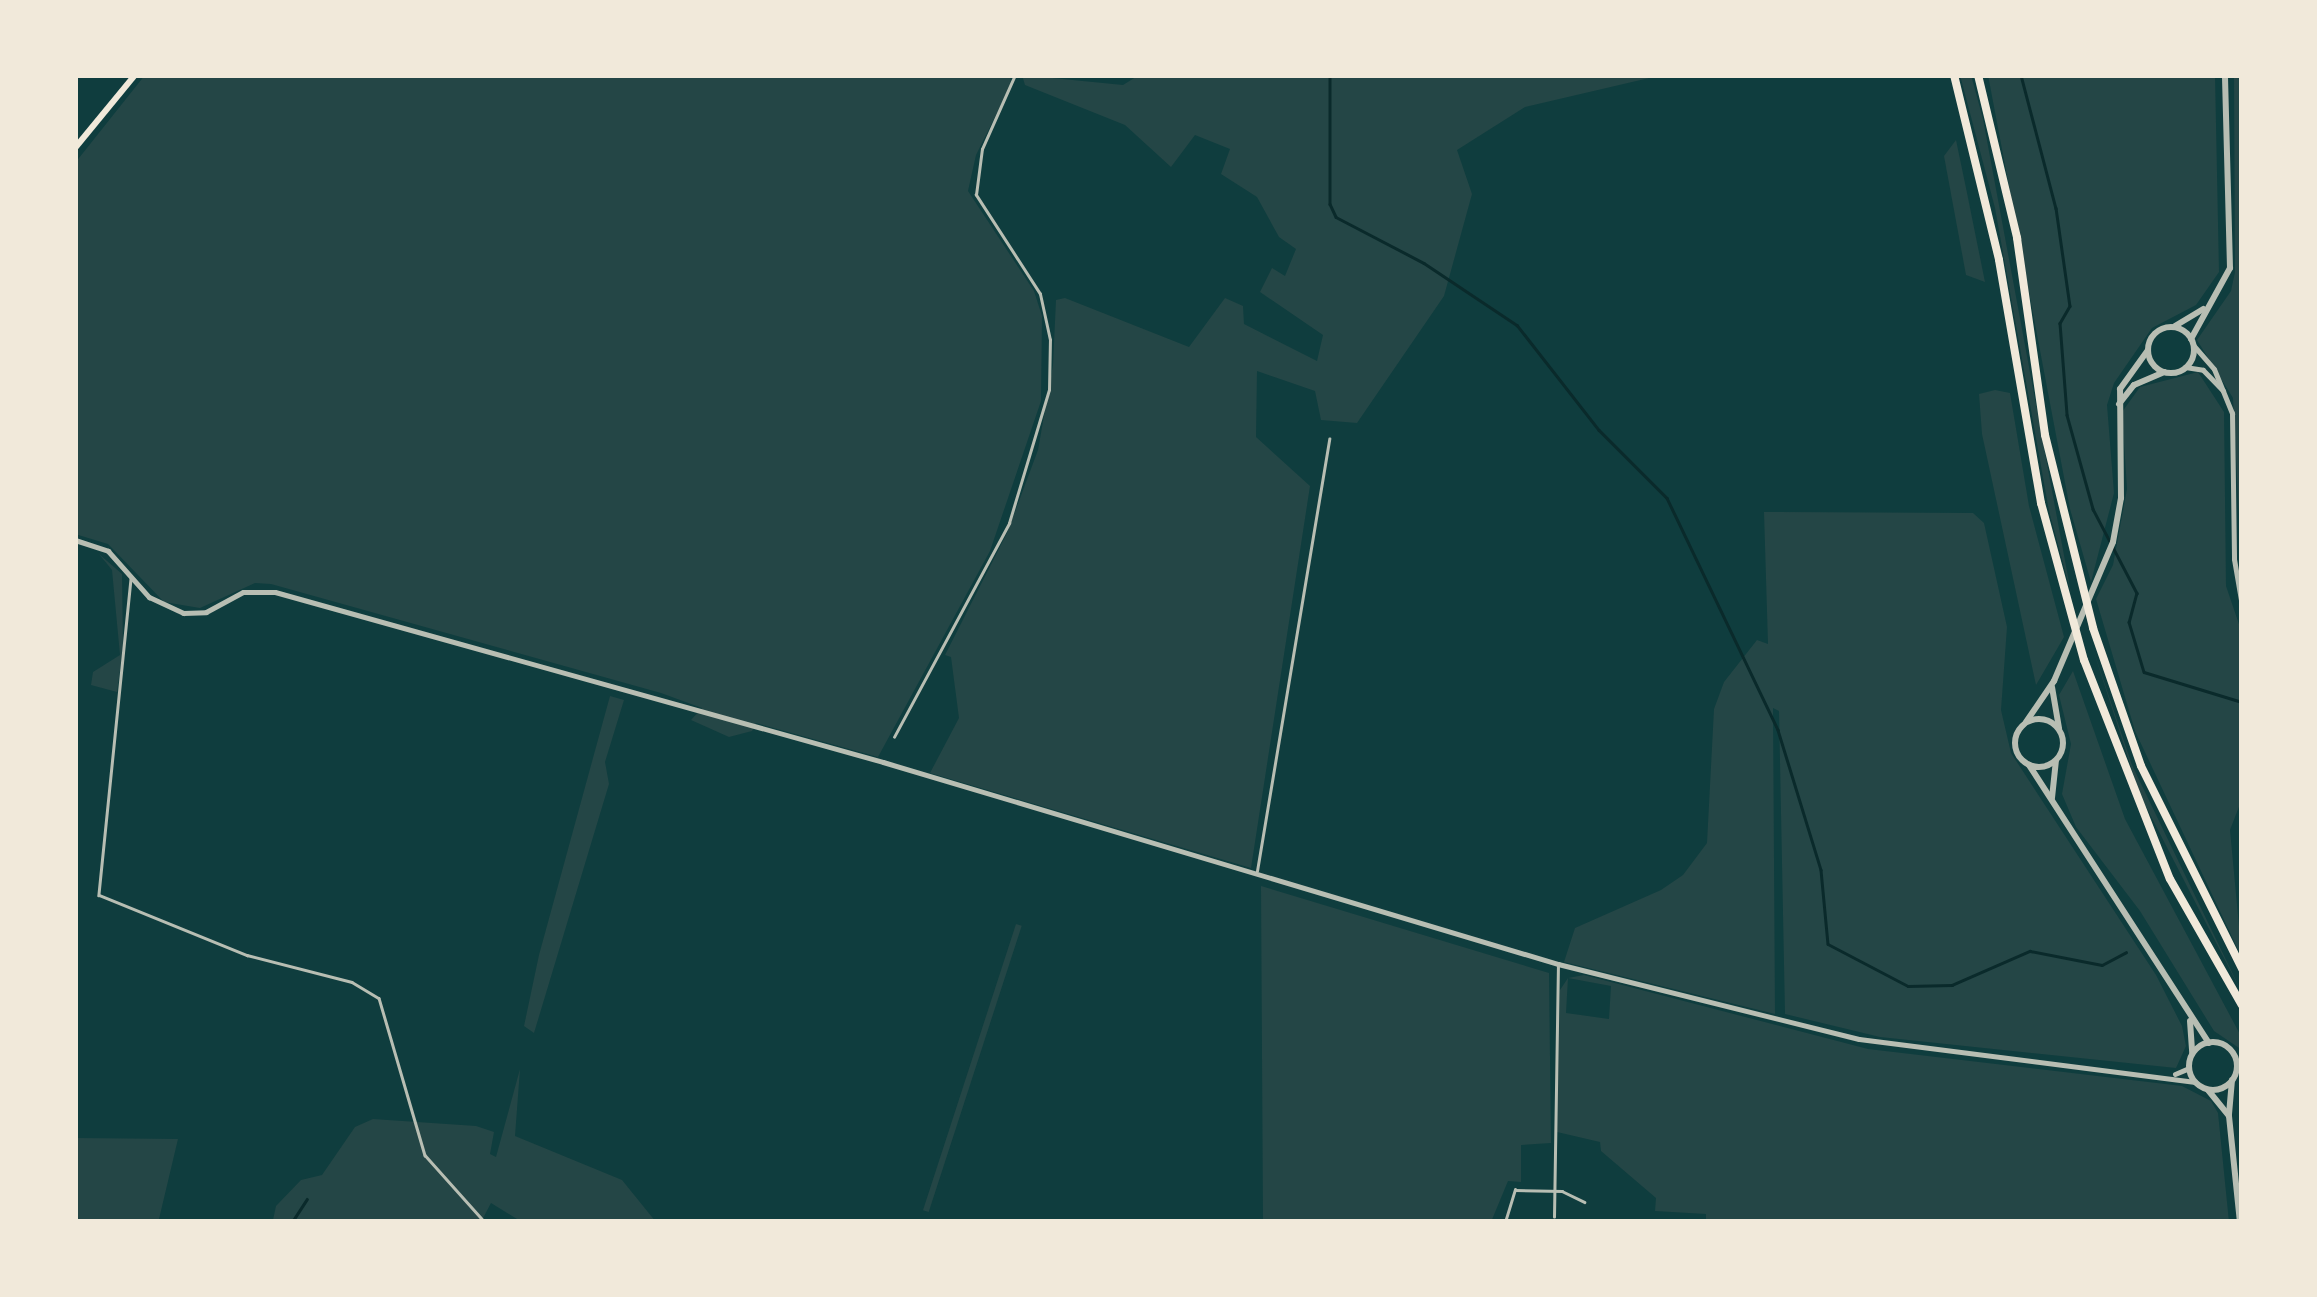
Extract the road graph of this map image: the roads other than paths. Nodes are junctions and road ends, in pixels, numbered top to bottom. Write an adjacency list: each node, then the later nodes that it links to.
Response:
1 (136, 75): 6 (main road)
2 (1014, 75): 22 (lane)
3 (1954, 75): 29 (highway)
4 (1978, 75): 28 (highway)
5 (2226, 75): 7 (street)
6 (75, 148)
7 (2209, 305): 8 (street); 9 (street)
8 (2174, 327): 9 (street); 10 (street)
9 (2192, 343): 11 (street); 13 (street)
10 (2148, 350): 12 (street); 14 (street)
11 (2186, 367): 12 (street); 13 (street)
12 (2165, 372): 14 (street)
13 (2228, 398): 18 (street)
14 (2118, 406): 19 (street)
15 (1329, 439): 26 (lane)
16 (75, 540): 17 (street)
17 (132, 577): 26 (street); 42 (lane)
18 (2242, 606)
19 (2054, 680): 20 (street); 21 (street)
20 (2026, 722): 21 (street); 24 (street)
21 (2060, 732): 23 (street)
22 (894, 737)
23 (2058, 758): 24 (street); 25 (street)
24 (2030, 765): 25 (street)
25 (2052, 804): 30 (street)
26 (1256, 876): 27 (street)
27 (1558, 964): 34 (street); 39 (lane)
28 (2242, 968)
29 (2242, 1005)
30 (2190, 1020): 31 (street); 32 (street)
31 (2209, 1043): 32 (street); 35 (street)
32 (2192, 1055): 33 (street)
33 (2189, 1068): 34 (street); 36 (street)
34 (2172, 1076): 36 (street)
35 (2232, 1080): 37 (street); 38 (street)
36 (2195, 1082): 37 (street)
37 (2207, 1089): 38 (street)
38 (2228, 1116): 44 (street)
39 (1554, 1191): 40 (lane); 41 (lane); 43 (lane)
40 (1585, 1202)
41 (1554, 1217)
42 (485, 1222)
43 (1505, 1222)
44 (2240, 1222)

